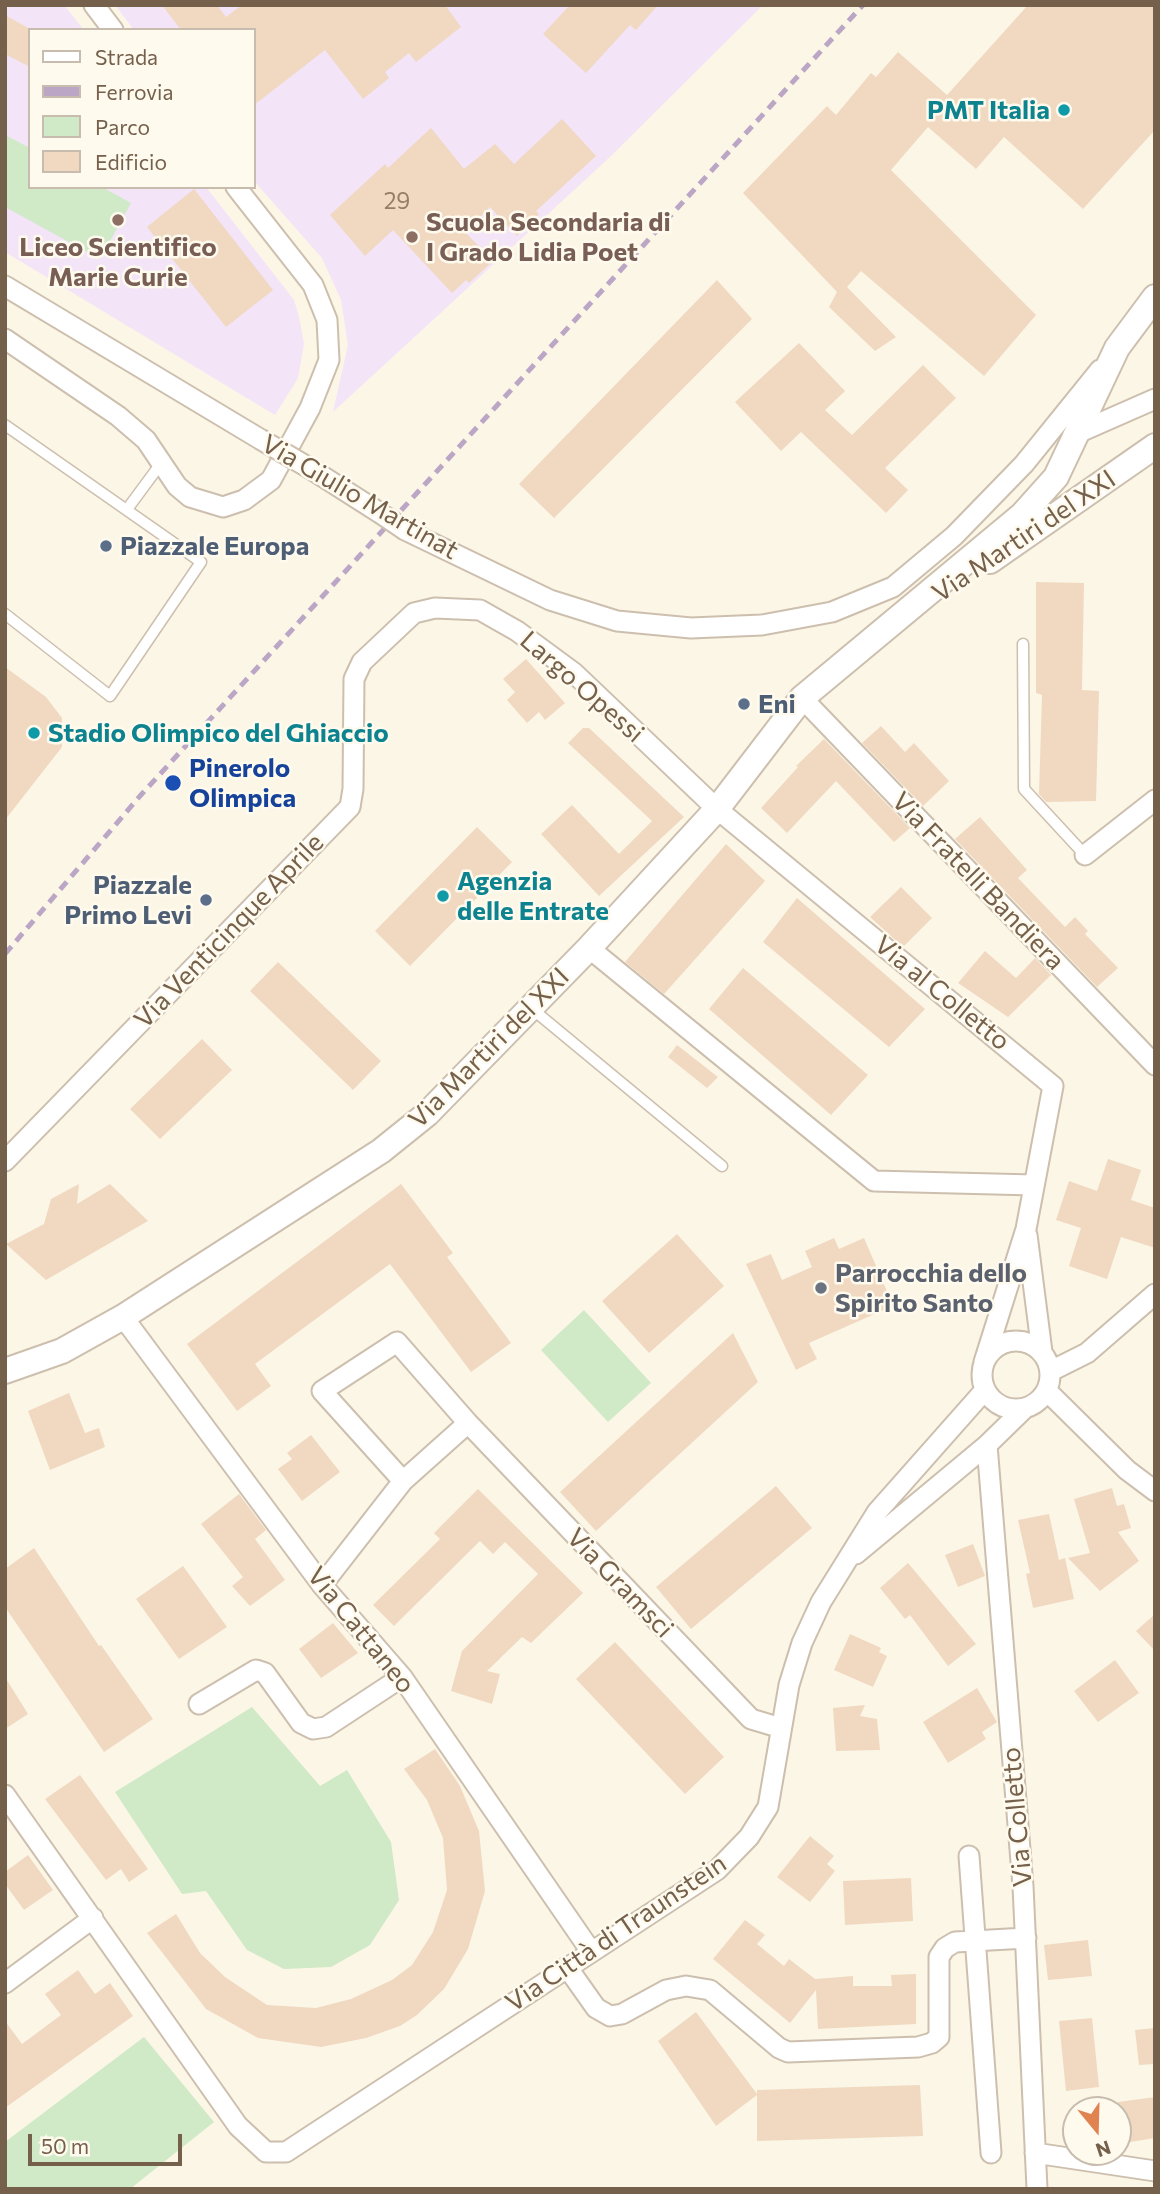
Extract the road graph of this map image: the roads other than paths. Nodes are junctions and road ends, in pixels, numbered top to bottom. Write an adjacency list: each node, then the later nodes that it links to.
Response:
1 (94, 5): 2 (street)
2 (111, 28)
3 (238, 189): 12 (street)
4 (5, 286): 13 (street, Via Giulio Martinat, bridge)
5 (1155, 297): 7 (street, Via Martiri del XXI)
6 (5, 339): 12 (street)
7 (1117, 348): 10 (street, Via Martiri del XXI); 13 (street, Via Martiri del XXI)
8 (1155, 399): 10 (street)
9 (5, 425): 14 (lane)
10 (1081, 430): 13 (street); 16 (street, Via Martiri del XXI)
11 (1155, 446): 16 (street, Via Martiri del XXI)
12 (162, 461): 14 (lane)
13 (1024, 464)
14 (128, 508): 15 (lane)
15 (5, 614)
16 (892, 624): 19 (street, Via Martiri del XXI)
17 (1023, 643): 22 (lane)
18 (362, 662): 21 (street, Largo Opessi); 26 (street, Via Venticinque Aprile)
19 (802, 698): 21 (street, Via Martiri del XXI); 25 (street, Via Fratelli Bandiera)
20 (1155, 800): 22 (street)
21 (717, 809): 23 (street, Via Martiri del XXI); 28 (street, Via al Colletto)
22 (1085, 855)
23 (589, 948): 24 (street, Via Martiri del XXI); 28 (street)
24 (531, 1008): 27 (lane); 31 (street, Via Martiri del XXI)
25 (1155, 1065)
26 (5, 1161)
27 (722, 1166)
28 (1034, 1185): 29 (street, Via al Colletto)
29 (1026, 1229): 32 (street, Via al Colletto); 33 (street, Via al Colletto)
30 (1155, 1294): 35 (street)
31 (123, 1317): 34 (street, Via Martiri del XXI); 43 (street, Via Cattaneo)
32 (1042, 1352): 33 (street); 35 (street)
33 (985, 1362): 36 (street)
34 (5, 1371)
35 (1049, 1381): 37 (street); 41 (street)
36 (985, 1390): 37 (street); 42 (street, Via Città di Traunstein)
37 (1025, 1408): 39 (street, Via Città di Traunstein)
38 (468, 1423): 40 (street); 40 (street, Via Gramsci); 46 (street, Via Gramsci)
39 (987, 1445): 42 (street, Via Città di Traunstein); 50 (street, Via Colletto)
40 (403, 1481): 43 (street)
41 (1155, 1491)
42 (842, 1566): 46 (street, Via Città di Traunstein)
43 (322, 1584): 44 (street, Via Cattaneo)
44 (402, 1677): 45 (street); 52 (street, Via Cattaneo)
45 (199, 1704)
46 (780, 1728): 52 (street, Via Città di Traunstein)
47 (5, 1795): 49 (street, Via Città di Traunstein)
48 (969, 1856): 51 (street)
49 (93, 1918): 53 (street, Via Città di Traunstein); 54 (street)
50 (1026, 1938): 51 (street); 56 (street, Via Colletto)
51 (976, 1941): 53 (street); 55 (street)
52 (590, 1950): 53 (street, Via Città di Traunstein)
53 (567, 1967)
54 (5, 1983)
55 (991, 2153)
56 (1035, 2153): 57 (street); 58 (street, Via Colletto)
57 (1155, 2171)
58 (1037, 2189)

